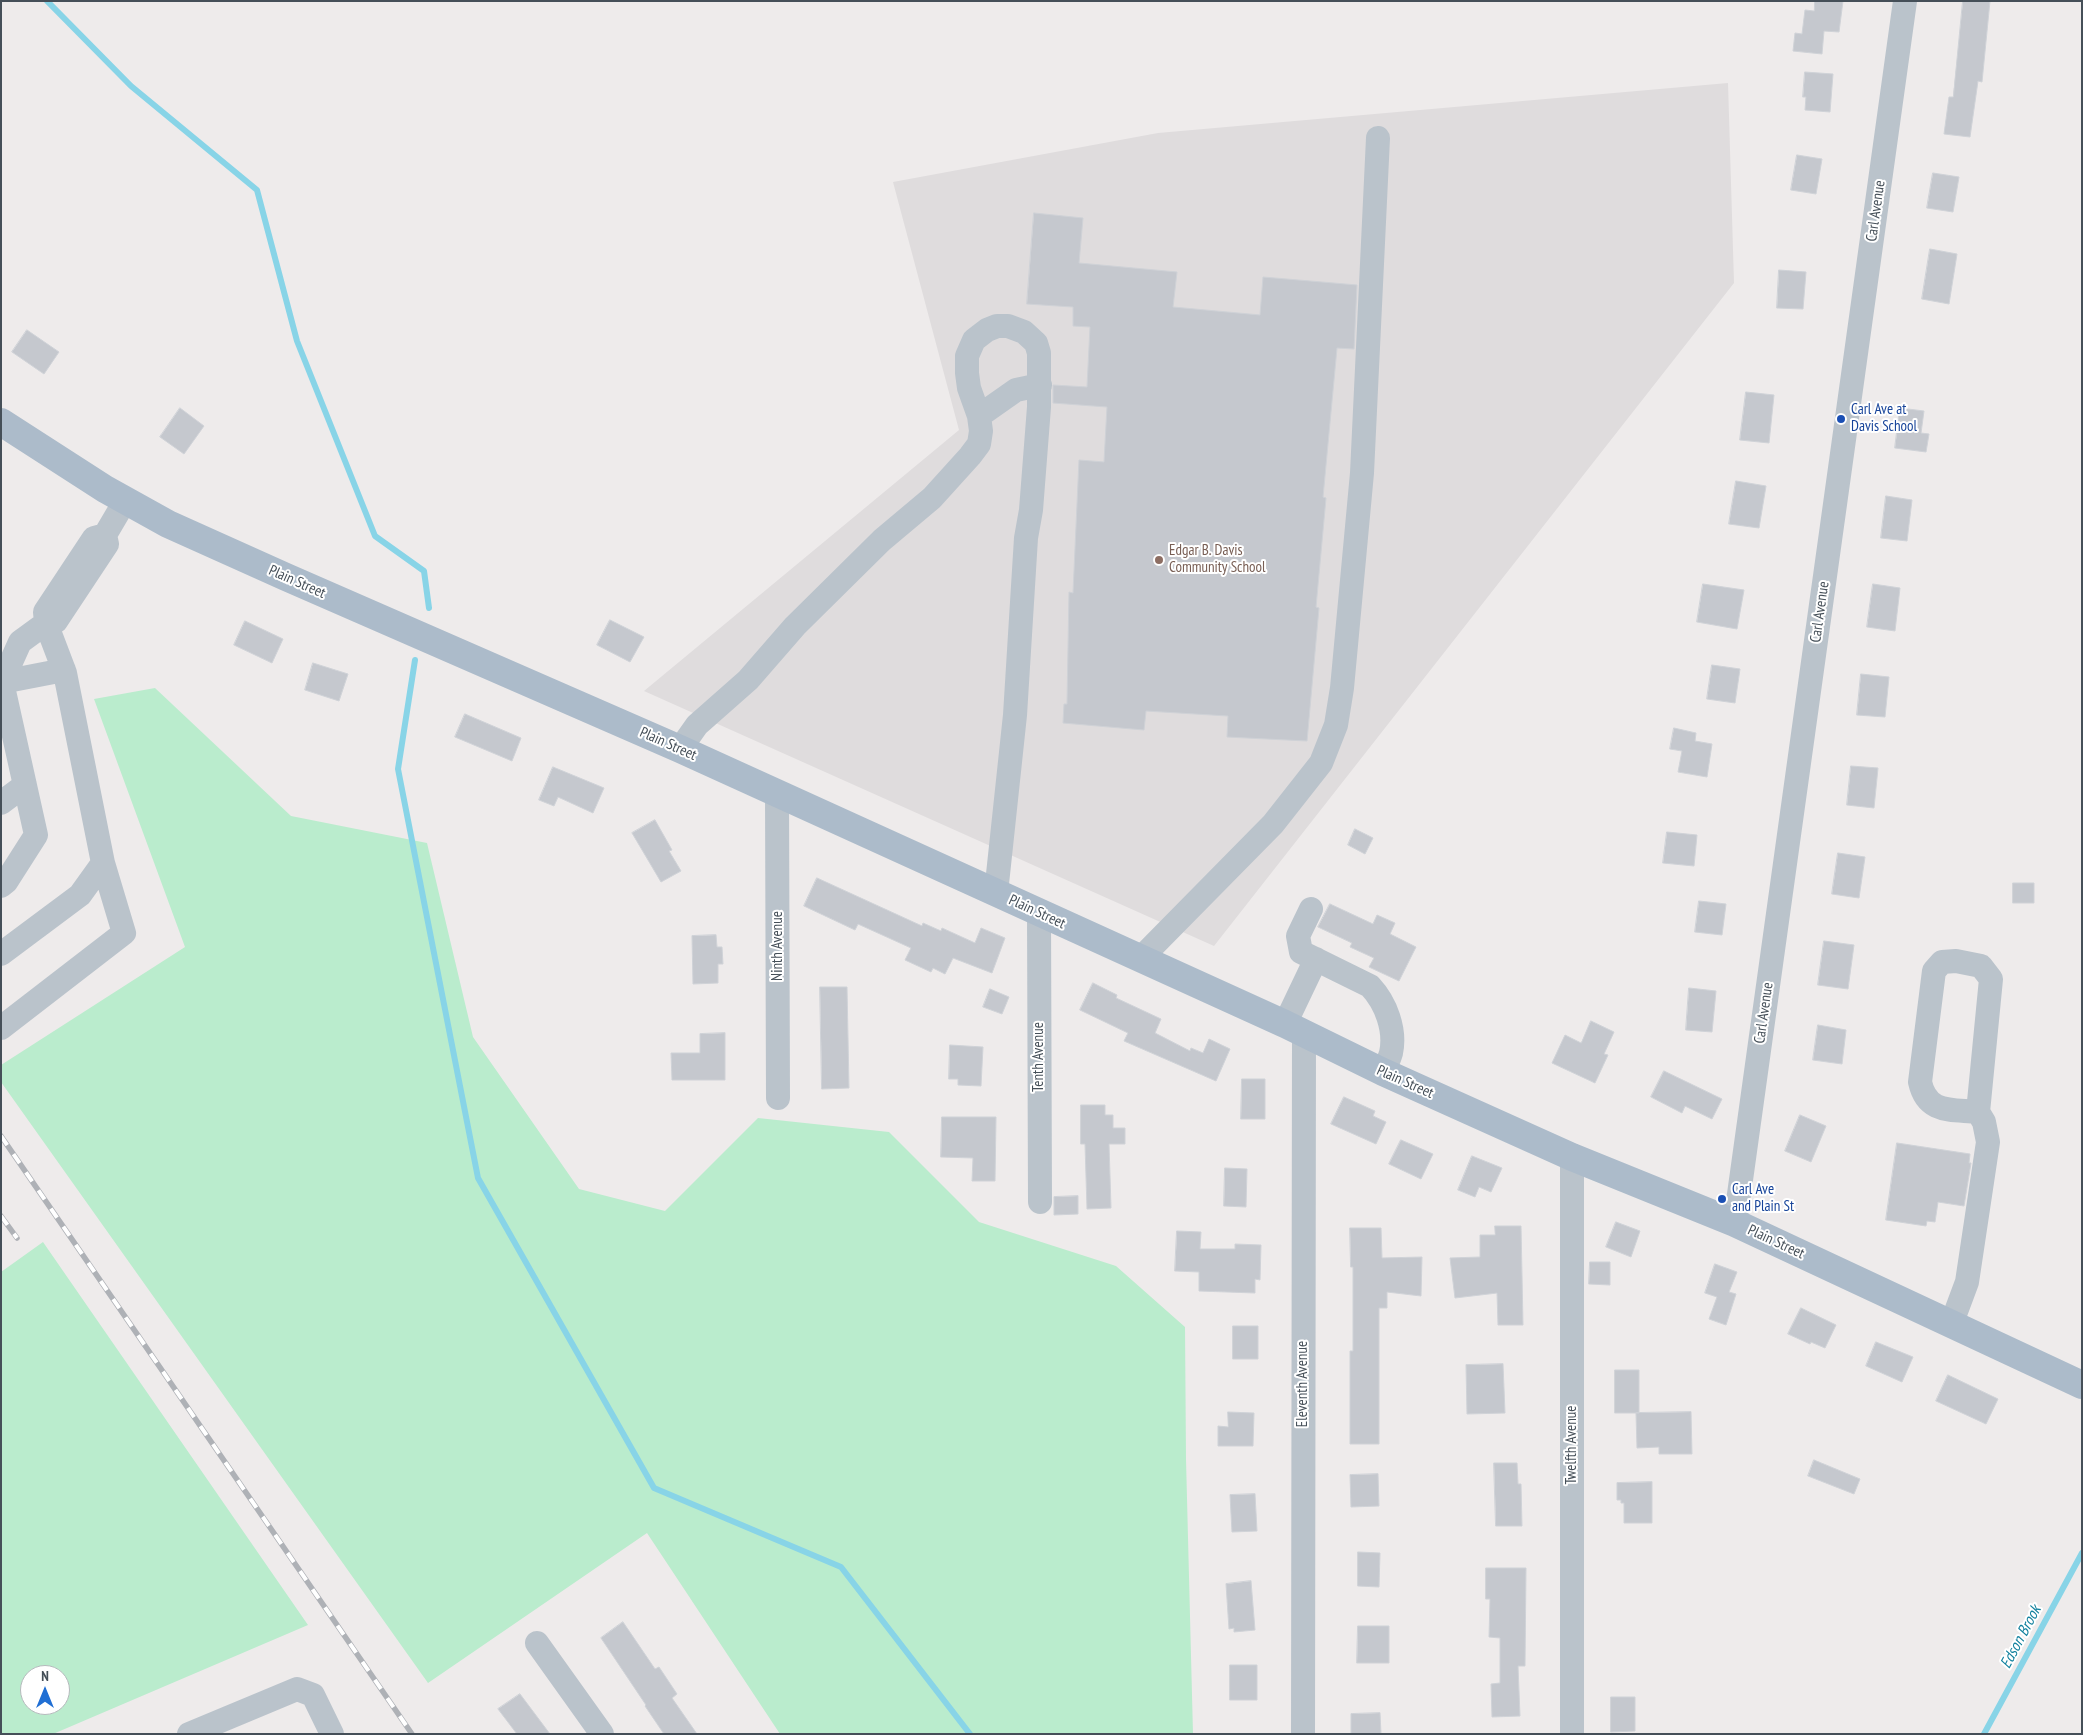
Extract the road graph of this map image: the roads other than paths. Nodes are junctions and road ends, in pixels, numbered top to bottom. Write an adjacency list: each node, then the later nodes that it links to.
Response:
1 (1905, 1): 29 (street, Carl Avenue)
2 (1378, 138): 20 (street)
3 (1040, 385): 4 (street); 4 (street); 16 (street)
4 (979, 416): 10 (street)
5 (1, 422): 6 (main road, Plain Street)
6 (125, 501): 7 (street); 10 (main road, Plain Street)
7 (46, 623): 8 (street); 9 (street)
8 (64, 670): 9 (street); 14 (street)
9 (2, 682): 11 (street)
10 (680, 749): 12 (main road, Plain Street)
11 (25, 785): 13 (street); 15 (street)
12 (777, 793): 16 (main road, Plain Street); 25 (street, Ninth Avenue)
13 (1, 803)
14 (103, 862): 19 (street); 22 (street)
15 (4, 873)
16 (996, 893): 18 (main road, Plain Street)
17 (1310, 909): 21 (street)
18 (1038, 912): 20 (main road, Plain Street); 28 (street, Tenth Avenue)
19 (1, 954)
20 (1140, 959): 23 (main road, Plain Street)
21 (1316, 959): 23 (street); 24 (street)
22 (1, 1028)
23 (1294, 1029): 24 (main road, Plain Street); 36 (street, Eleventh Avenue)
24 (1383, 1072): 27 (main road, Plain Street)
25 (778, 1098)
26 (1978, 1112): 26 (street); 30 (street)
27 (1572, 1157): 29 (main road, Plain Street); 37 (street, Twelfth Avenue)
28 (1040, 1202)
29 (1734, 1223): 30 (main road, Plain Street)
30 (1951, 1325): 31 (main road, Plain Street)
31 (2082, 1385)
32 (537, 1642): 35 (street)
33 (189, 1734): 34 (street)
34 (332, 1734)
35 (602, 1734)
36 (1303, 1734)
37 (1572, 1734)

